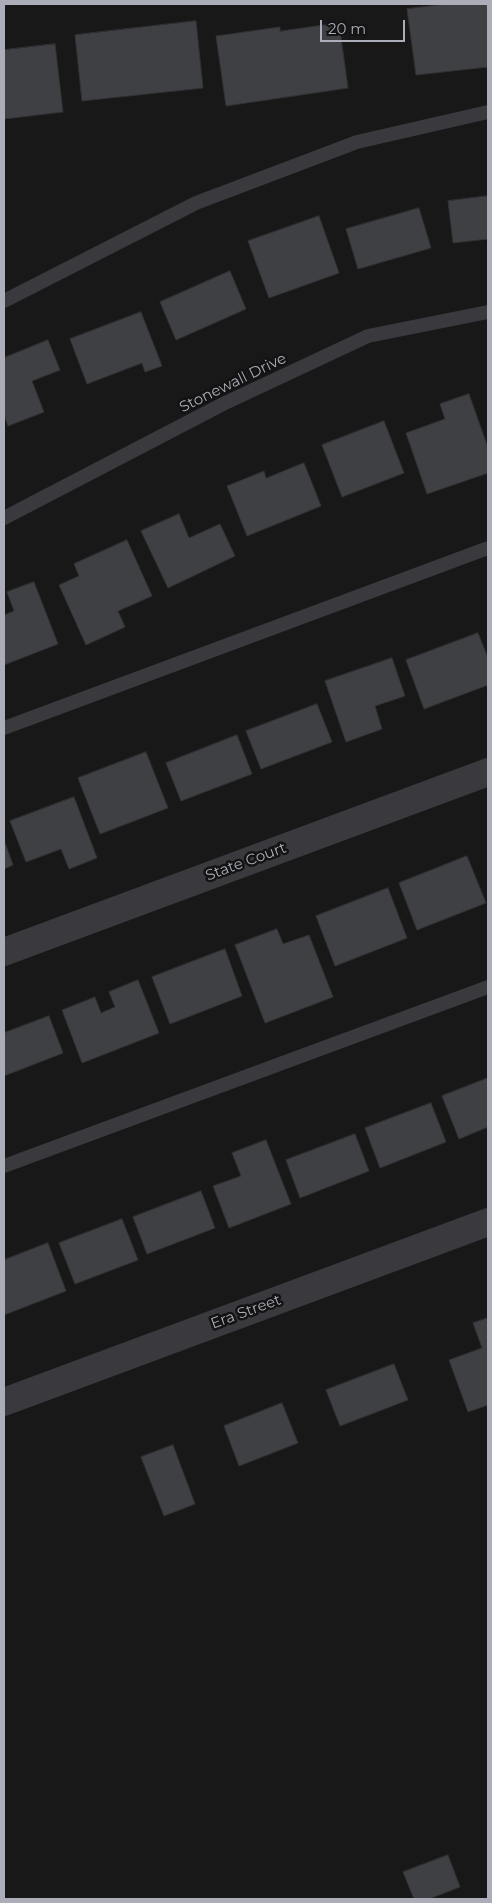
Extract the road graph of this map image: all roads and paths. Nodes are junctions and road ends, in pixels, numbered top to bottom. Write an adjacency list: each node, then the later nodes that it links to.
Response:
1 (488, 112): 2 (lane)
2 (4, 301)
3 (488, 312): 4 (lane, Stonewall Drive)
4 (4, 518)
5 (488, 548): 6 (lane)
6 (4, 728)
7 (488, 772): 8 (street, State Court)
8 (4, 952)
9 (488, 987): 10 (lane)
10 (4, 1166)
11 (488, 1222): 12 (street, Era Street)
12 (4, 1402)

